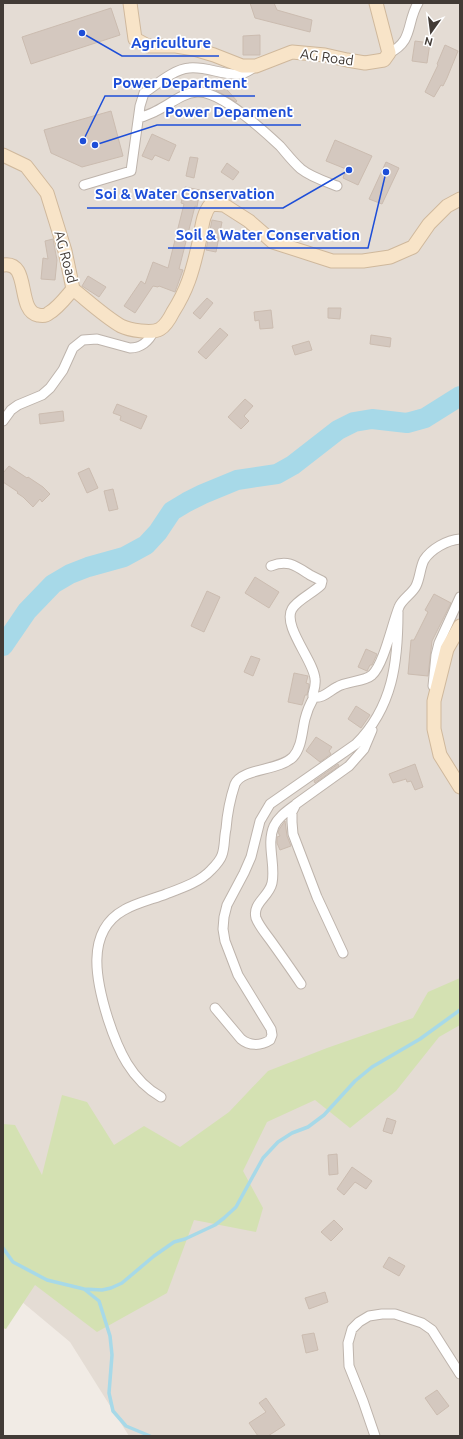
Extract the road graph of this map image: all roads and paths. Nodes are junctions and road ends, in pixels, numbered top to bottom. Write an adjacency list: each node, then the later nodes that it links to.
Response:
1 (130, 3): 5 (main road, AG Road)
2 (376, 3): 4 (main road)
3 (418, 3): 4 (street)
4 (389, 53): 5 (main road, AG Road)
5 (256, 66): 6 (street)
6 (139, 118): 8 (street); 9 (street)
7 (3, 155): 12 (main road, AG Road)
8 (84, 185)
9 (336, 186)
10 (460, 199): 13 (main road)
11 (3, 265): 12 (main road)
12 (73, 289): 13 (main road, AG Road)
13 (153, 332): 14 (street)
14 (3, 421)
15 (460, 539): 18 (street)
16 (271, 566): 20 (street)
17 (460, 597): 21 (street)
18 (398, 612): 20 (street); 22 (street)
19 (460, 626): 21 (main road)
20 (314, 697): 28 (street)
21 (434, 701): 23 (main road)
22 (378, 714): 24 (street); 27 (street)
23 (460, 787)
24 (296, 804): 25 (street); 26 (street)
25 (343, 953)
26 (301, 984)
27 (216, 1008)
28 (161, 1097)
29 (460, 1374): 30 (street)
30 (375, 1436)

